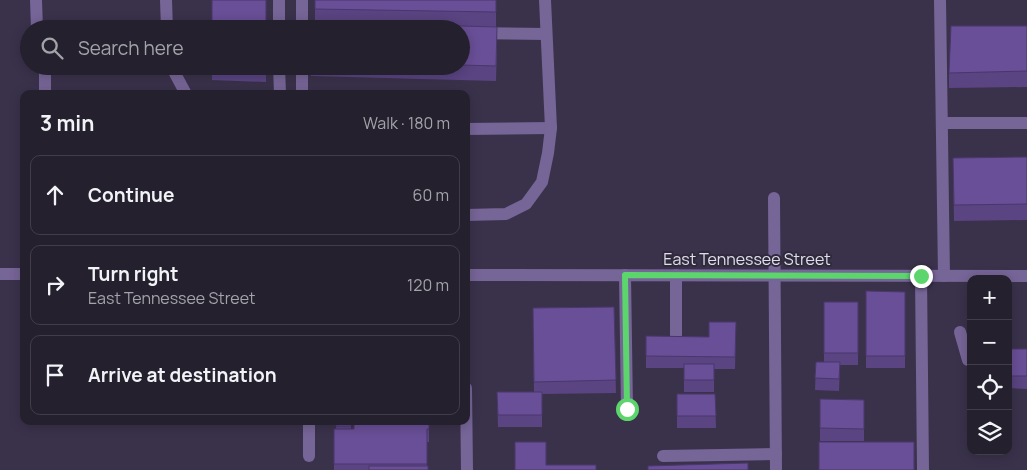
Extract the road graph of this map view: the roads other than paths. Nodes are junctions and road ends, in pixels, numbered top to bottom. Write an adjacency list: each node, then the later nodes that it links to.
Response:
1 (36, 0): 7 (street)
2 (166, 0): 8 (street)
3 (279, 0): 9 (street)
4 (302, 0): 10 (street)
5 (545, 0): 12 (street)
6 (940, 0): 22 (street)
7 (37, 20)
8 (167, 20)
9 (279, 20)
10 (302, 20)
11 (470, 33): 12 (street)
12 (546, 34): 23 (street)
13 (46, 75): 17 (street)
14 (176, 75): 18 (street)
15 (280, 75): 19 (street)
16 (302, 75): 20 (street)
17 (45, 90)
18 (184, 90)
19 (280, 90)
20 (302, 90)
21 (1027, 123): 22 (street)
22 (942, 124): 34 (street)
23 (551, 128): 24 (street); 26 (street)
24 (470, 129)
25 (774, 198): 32 (street)
26 (470, 215)
27 (0, 274): 28 (street)
28 (20, 274)
29 (470, 275): 30 (street, East Tennessee Street)
30 (625, 275): 31 (street, East Tennessee Street); 39 (street)
31 (676, 275): 32 (street, East Tennessee Street); 37 (street)
32 (775, 275): 33 (street, East Tennessee Street); 42 (street)
33 (921, 276): 34 (street, East Tennessee Street); 47 (street)
34 (944, 276): 35 (street, East Tennessee Street)
35 (1027, 276)
36 (960, 332): 38 (street)
37 (676, 335)
38 (967, 356)
39 (627, 409)
40 (309, 425): 43 (street)
41 (466, 425): 45 (street)
42 (776, 454): 44 (street); 46 (street)
43 (309, 456)
44 (663, 456)
45 (467, 470)
46 (776, 470)
47 (923, 470)

